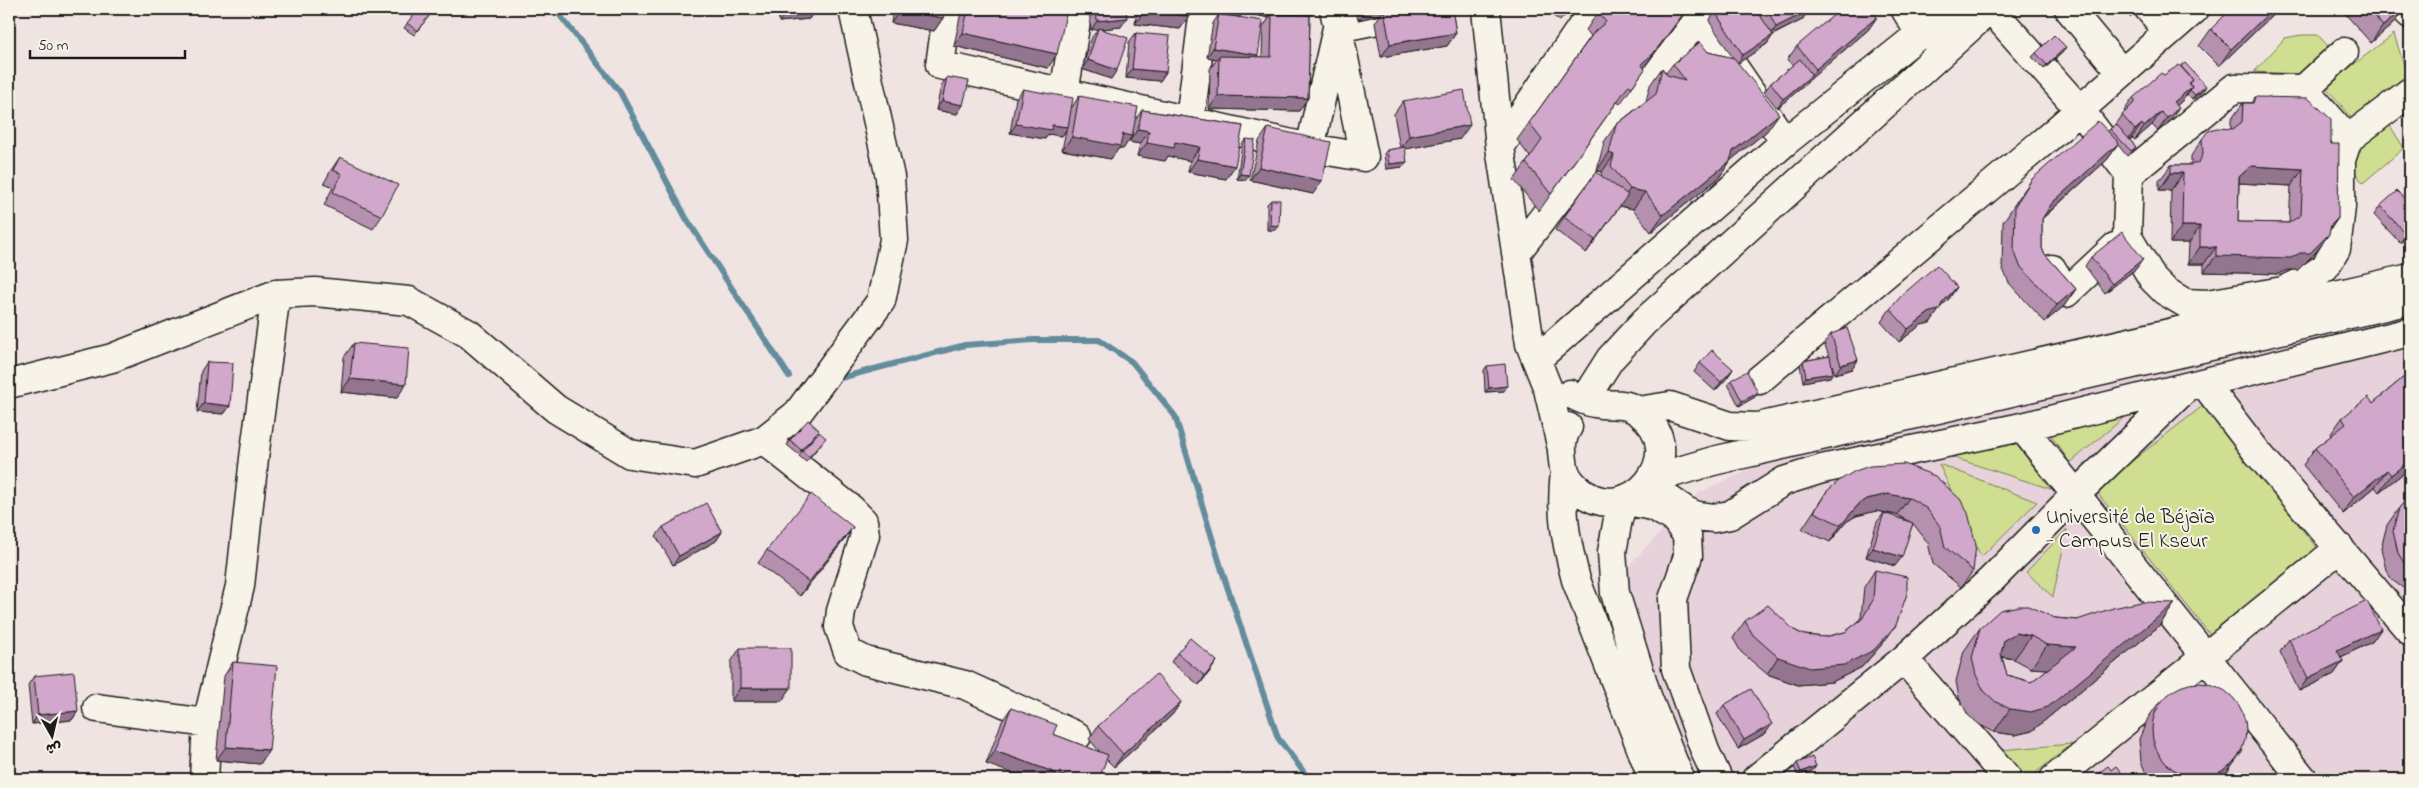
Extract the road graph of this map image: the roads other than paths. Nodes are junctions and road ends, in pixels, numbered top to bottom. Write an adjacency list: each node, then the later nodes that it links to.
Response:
1 (855, 9): 46 (street)
2 (948, 9): 24 (street)
3 (1078, 9): 24 (street)
4 (1204, 9): 26 (street)
5 (1432, 9): 17 (street)
6 (1594, 9): 29 (street)
7 (1905, 9): 19 (street)
8 (1951, 9): 19 (street)
9 (1990, 9): 25 (street); 43 (street)
10 (2069, 9): 21 (street)
11 (2149, 9): 18 (street)
12 (2195, 9): 18 (street)
13 (2405, 9): 15 (street)
14 (1702, 11): 28 (street); 33 (street)
15 (2410, 14)
16 (1493, 15): 29 (street)
17 (1336, 18): 30 (street); 30 (street)
18 (2169, 32): 21 (street)
19 (1921, 34): 28 (street)
20 (2344, 52): 22 (street)
21 (2122, 73): 25 (street)
22 (2304, 89): 27 (street); 31 (street)
23 (2410, 92): 27 (street)
24 (1064, 93): 26 (street)
25 (2080, 110): 31 (street); 40 (street)
26 (1190, 120): 30 (street)
27 (2348, 139): 32 (street)
28 (1785, 142): 39 (street)
29 (1500, 147): 33 (street)
30 (1310, 148)
31 (2129, 174): 32 (street)
32 (2127, 236): 34 (street)
33 (1516, 253): 39 (street)
34 (2045, 258)
35 (2410, 278): 44 (street)
36 (276, 294): 41 (street); 46 (street); 57 (street)
37 (2410, 300): 49 (street)
38 (2410, 332): 42 (street)
39 (1539, 365): 43 (street); 47 (street)
40 (1759, 380)
41 (9, 384)
42 (2195, 386): 45 (street); 50 (street); 52 (street)
43 (1591, 402): 44 (street); 47 (street)
44 (1638, 411): 49 (street)
45 (2022, 427): 49 (street); 50 (street)
46 (764, 440): 58 (street)
47 (1561, 445): 48 (street)
48 (1565, 472): 51 (street); 60 (street)
49 (1650, 482): 51 (street)
50 (2076, 494): 54 (street); 55 (street)
51 (1624, 500): 61 (street); 62 (street)
52 (2340, 548): 53 (street); 54 (street)
53 (2410, 631)
54 (2206, 656): 65 (street); 66 (street)
55 (1904, 659): 63 (street); 64 (street)
56 (96, 708): 57 (street)
57 (207, 723): 59 (street)
58 (1077, 736)
59 (204, 779)
60 (1653, 779)
61 (1680, 779)
62 (1718, 779)
63 (1756, 779)
64 (2008, 779)
65 (2054, 779)
66 (2303, 779)

